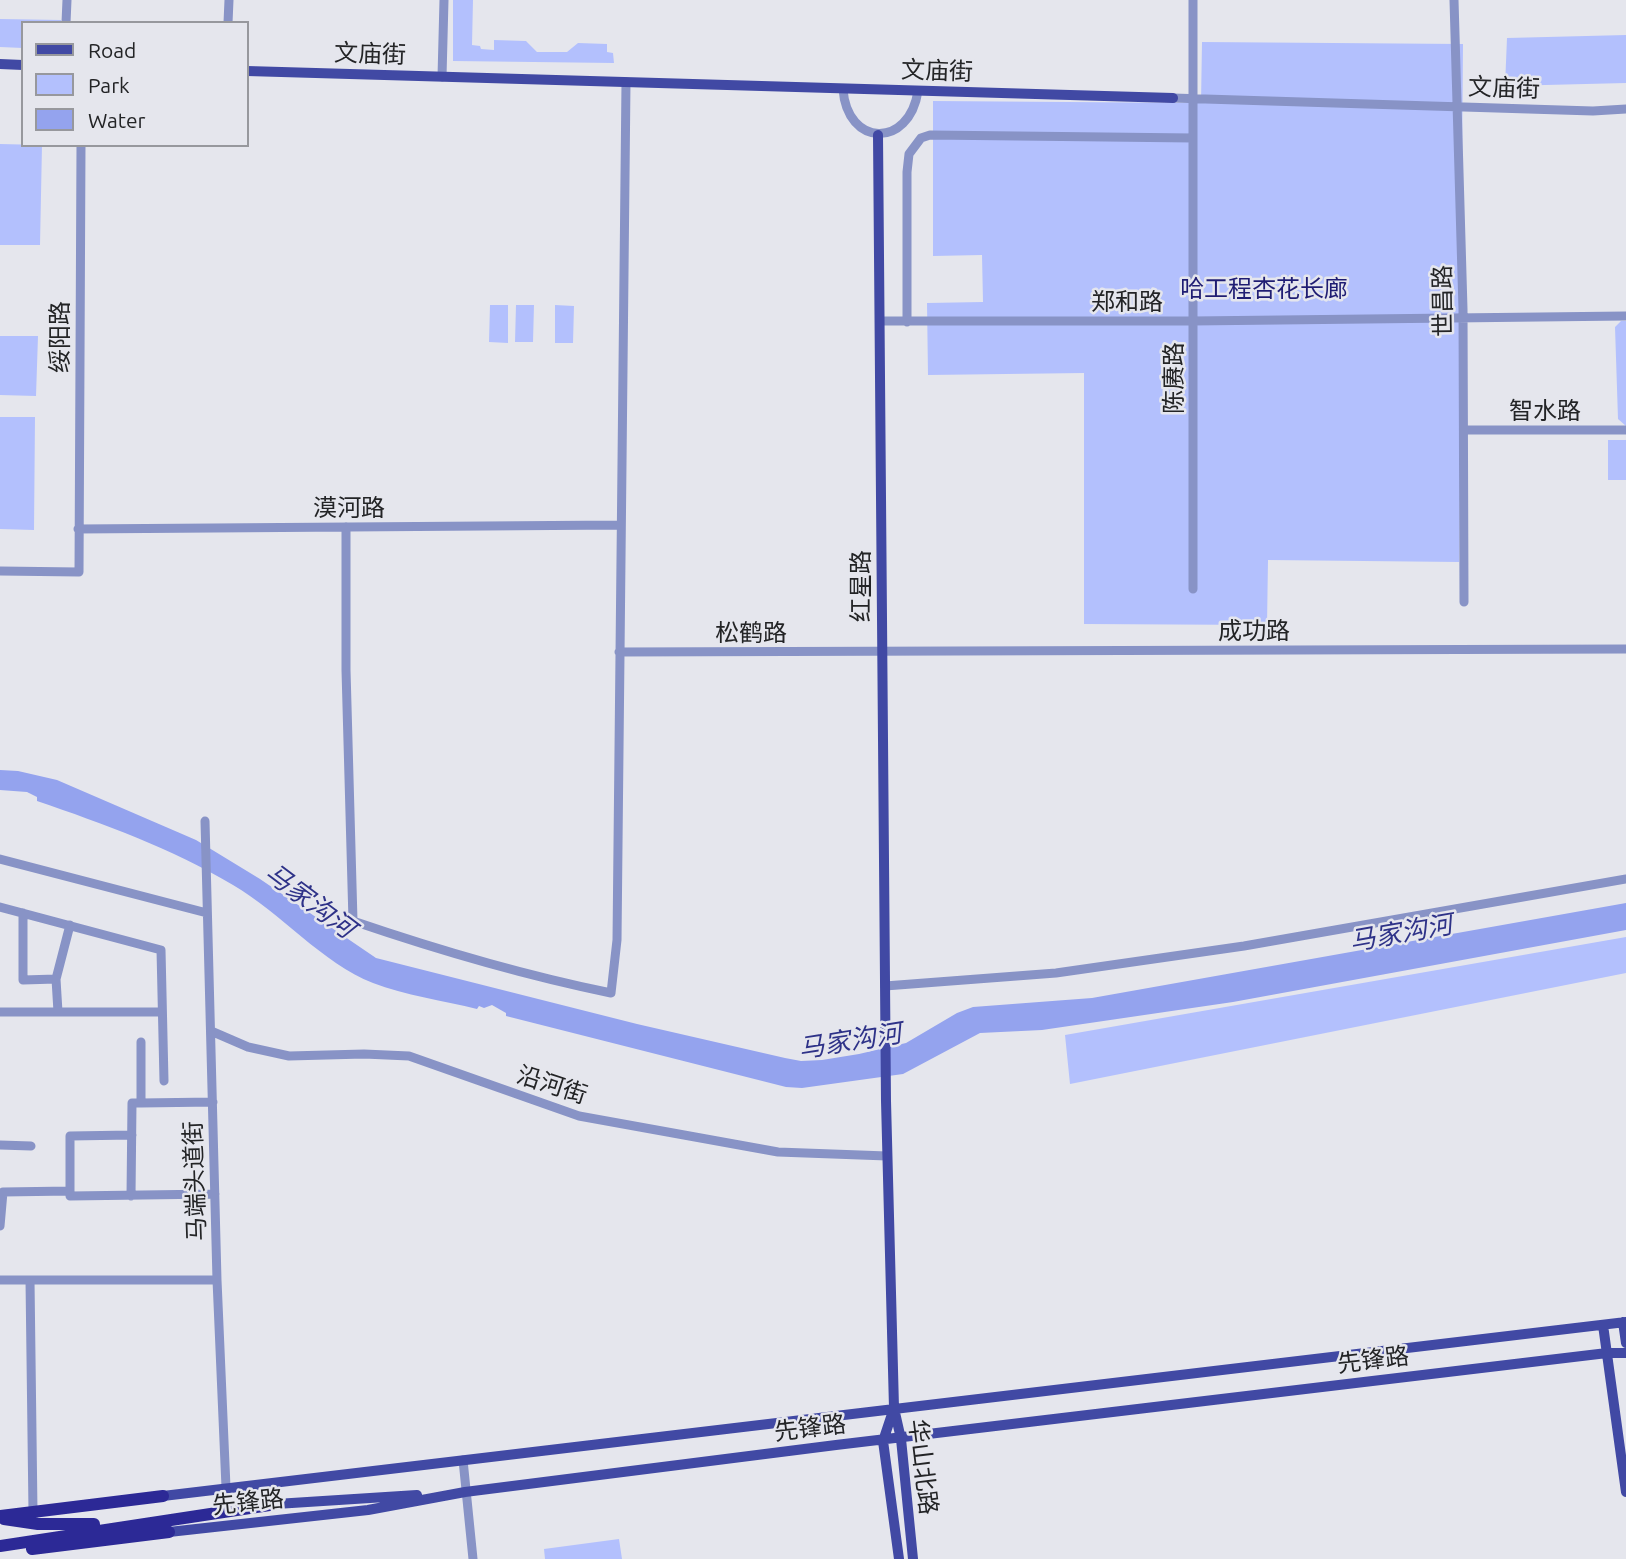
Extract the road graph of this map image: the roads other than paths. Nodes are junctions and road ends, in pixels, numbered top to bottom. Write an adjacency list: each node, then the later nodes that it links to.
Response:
1 (66, 0): 6 (street)
2 (229, 0): 7 (street)
3 (444, 0): 11 (street)
4 (1193, 0): 16 (street, 陈赓路)
5 (1454, 0): 17 (street, 世昌路)
6 (66, 21)
7 (228, 21)
8 (0, 64): 9 (main road)
9 (21, 65)
10 (248, 71): 11 (main road, 文庙街)
11 (442, 77): 12 (main road, 文庙街)
12 (626, 82): 13 (main road, 文庙街); 29 (street)
13 (843, 89): 14 (main road, 文庙街); 19 (street)
14 (918, 91): 15 (main road, 文庙街); 19 (street)
15 (1173, 99): 16 (street, 文庙街)
16 (1193, 99): 17 (street, 文庙街); 20 (street, 陈赓路)
17 (1457, 107): 18 (street, 文庙街); 23 (street, 世昌路)
18 (1626, 109)
19 (878, 135): 24 (main road, 红星路)
20 (1192, 138): 25 (street, 陈赓路); 26 (street)
21 (80, 147): 31 (street, 绥阳路)
22 (1626, 316): 23 (street, 郑和路)
23 (1463, 317): 25 (street, 郑和路); 27 (street, 世昌路)
24 (880, 321): 26 (street, 郑和路); 37 (main road, 红星路)
25 (1193, 321): 26 (street, 郑和路); 33 (street, 陈赓路)
26 (907, 322)
27 (1464, 430): 28 (street, 智水路); 34 (street, 世昌路)
28 (1626, 430)
29 (620, 525): 30 (street, 漠河路); 36 (street)
30 (346, 527): 31 (street, 漠河路); 36 (street)
31 (78, 528): 32 (street, 绥阳路)
32 (0, 571)
33 (1194, 589)
34 (1464, 602)
35 (1626, 649): 37 (street, 成功路)
36 (619, 652): 37 (street, 松鹤路)
37 (882, 652): 46 (main road, 红星路)
38 (205, 821): 43 (street, 马端头道街)
39 (0, 859): 43 (street)
40 (1626, 879): 46 (street)
41 (0, 906): 42 (street)
42 (23, 913): 44 (street); 45 (street)
43 (208, 913): 50 (street, 马端头道街)
44 (71, 925): 45 (street); 49 (street)
45 (56, 979): 48 (street)
46 (884, 986): 58 (main road, 红星路)
47 (0, 1012): 48 (street)
48 (58, 1012): 49 (street)
49 (162, 1012): 52 (street)
50 (211, 1031): 53 (street, 马端头道街); 58 (street, 沿河街)
51 (141, 1042): 54 (street)
52 (164, 1081)
53 (212, 1102): 54 (street); 60 (street, 马端头道街)
54 (141, 1103): 55 (street)
55 (132, 1135): 59 (street); 61 (street)
56 (0, 1145): 57 (street)
57 (31, 1146)
58 (887, 1156): 71 (main road, 红星路)
59 (70, 1191): 61 (street); 62 (street)
60 (215, 1194): 61 (street); 65 (street, 马端头道街)
61 (131, 1196)
62 (0, 1226)
63 (0, 1280): 64 (street)
64 (30, 1280): 65 (street); 80 (street)
65 (217, 1280): 75 (street, 马端头道街)
66 (1624, 1322): 67 (main road, 先锋路); 68 (main road)
67 (1603, 1325): 69 (main road); 71 (main road, 先锋路)
68 (1626, 1343)
69 (1607, 1353): 70 (main road, 先锋路); 72 (main road, 先锋路); 77 (main road)
70 (1626, 1353)
71 (894, 1408): 72 (main road, 华山北路); 73 (main road, 华山北路); 74 (main road, 先锋路)
72 (901, 1439): 73 (main road, 先锋路); 88 (main road, 华山北路)
73 (883, 1441): 76 (main road, 先锋路); 87 (main road, 华山北路)
74 (463, 1460): 75 (main road, 先锋路); 76 (street)
75 (226, 1488): 78 (main road, 先锋路)
76 (465, 1492): 79 (main road); 83 (main road, 先锋路); 86 (street)
77 (1626, 1492)
78 (163, 1496): 80 (highway, 先锋路)
79 (276, 1504): 82 (highway)
80 (33, 1512): 81 (highway, 先锋路)
81 (1, 1516): 82 (highway)
82 (146, 1522): 84 (highway)
83 (169, 1532): 85 (highway, 先锋路)
84 (0, 1546)
85 (0, 1553)
86 (473, 1559)
87 (899, 1559)
88 (913, 1559)

